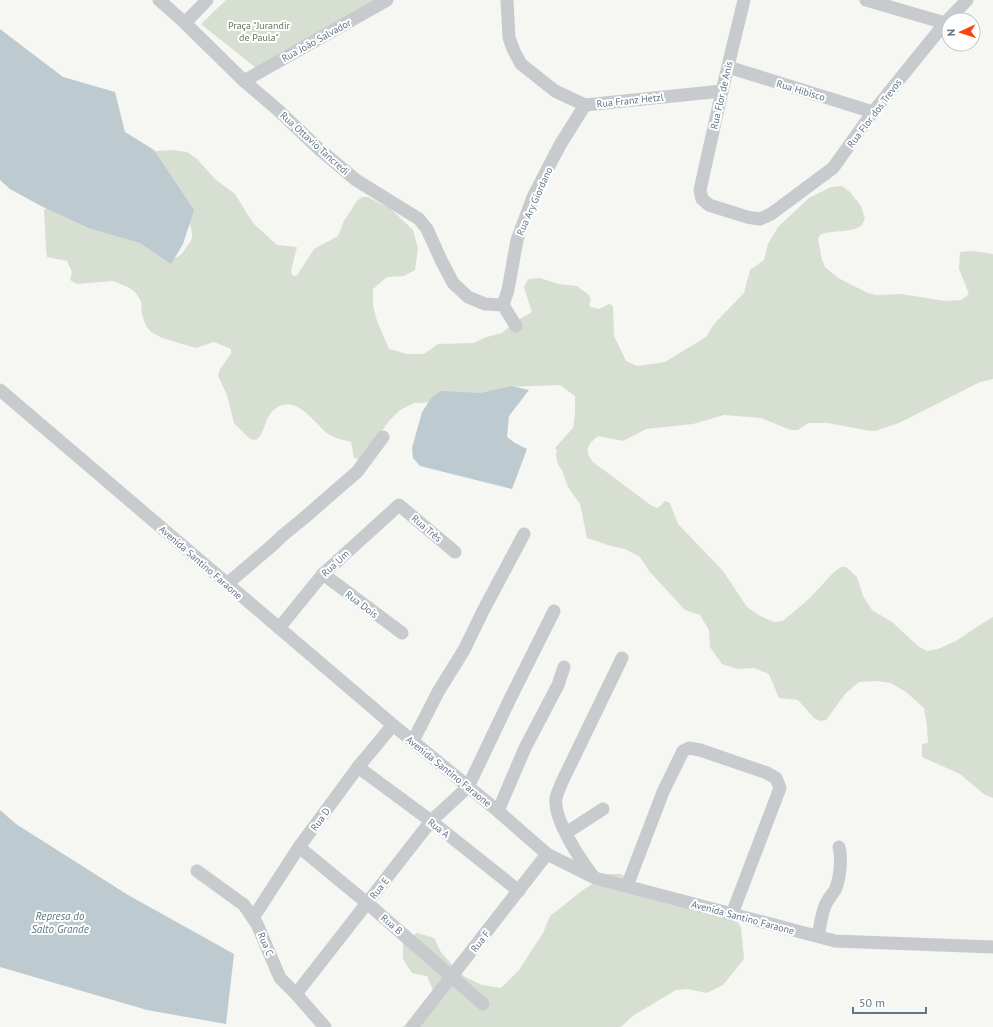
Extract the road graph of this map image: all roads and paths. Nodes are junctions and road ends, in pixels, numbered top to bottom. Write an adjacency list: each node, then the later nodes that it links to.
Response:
1 (159, 0): 10 (street, Rua Ottavio Tancredi)
2 (207, 0): 10 (street)
3 (387, 0): 13 (street, Rua João Salvador)
4 (506, 0): 15 (street, Rua Franz Hetzl)
5 (744, 0): 12 (street, Rua Flor de Anis)
6 (866, 0): 9 (street)
7 (967, 0): 8 (street, Rua Flor dos Trevos)
8 (955, 12)
9 (941, 22)
10 (185, 23): 13 (street, Rua Ottavio Tancredi)
11 (941, 27): 16 (street, Rua Flor dos Trevos)
12 (728, 67): 14 (street, Rua Flor de Anis); 16 (street, Rua Hibisco)
13 (244, 81): 18 (street, Rua Ottavio Tancredi)
14 (722, 91): 15 (street, Rua Franz Hetzl); 17 (street, Rua Flor de Anis)
15 (585, 105): 18 (street, Rua Ary Giordano)
16 (873, 112): 17 (street, Rua Flor dos Trevos)
17 (771, 214)
18 (503, 304): 19 (street)
19 (516, 326)
20 (0, 390): 26 (street, Avenida Santino Faraone)
21 (383, 437): 26 (street)
22 (399, 505): 24 (street, Rua Três); 25 (street, Rua Um)
23 (524, 534): 33 (street)
24 (455, 552)
25 (323, 574): 28 (street, Rua Um); 29 (street, Rua Dois)
26 (227, 584): 28 (street, Avenida Santino Faraone)
27 (554, 611): 35 (street)
28 (279, 628): 32 (street, Avenida Santino Faraone)
29 (402, 633)
30 (622, 658): 39 (street)
31 (564, 668): 37 (street)
32 (393, 725): 33 (street, Avenida Santino Faraone); 34 (street, Rua D)
33 (413, 741): 35 (street, Avenida Santino Faraone)
34 (358, 767): 38 (street, Rua A); 40 (street, Rua D)
35 (468, 787): 37 (street, Avenida Santino Faraone); 38 (street, Rua E)
36 (603, 809): 39 (street)
37 (498, 811): 42 (street, Avenida Santino Faraone)
38 (431, 821): 46 (street, Rua A); 47 (street, Rua E)
39 (566, 833): 44 (street)
40 (299, 847): 47 (street, Rua B); 49 (street, Rua D)
41 (839, 847): 50 (street)
42 (547, 854): 44 (street, Avenida Santino Faraone); 46 (street, Rua F)
43 (197, 871): 49 (street, Rua C)
44 (595, 878): 45 (street, Avenida Santino Faraone)
45 (627, 886): 48 (street, Avenida Santino Faraone); 48 (street)
46 (518, 891): 52 (street, Rua F)
47 (367, 903): 52 (street, Rua B); 53 (street, Rua E)
48 (732, 914): 50 (street, Avenida Santino Faraone)
49 (253, 918): 53 (street, Rua C)
50 (818, 936): 51 (street, Avenida Santino Faraone)
51 (993, 947)
52 (452, 976): 54 (street, Rua B); 56 (street, Rua F)
53 (296, 994): 55 (street, Rua C)
54 (483, 1004)
55 (325, 1027)
56 (412, 1027)

